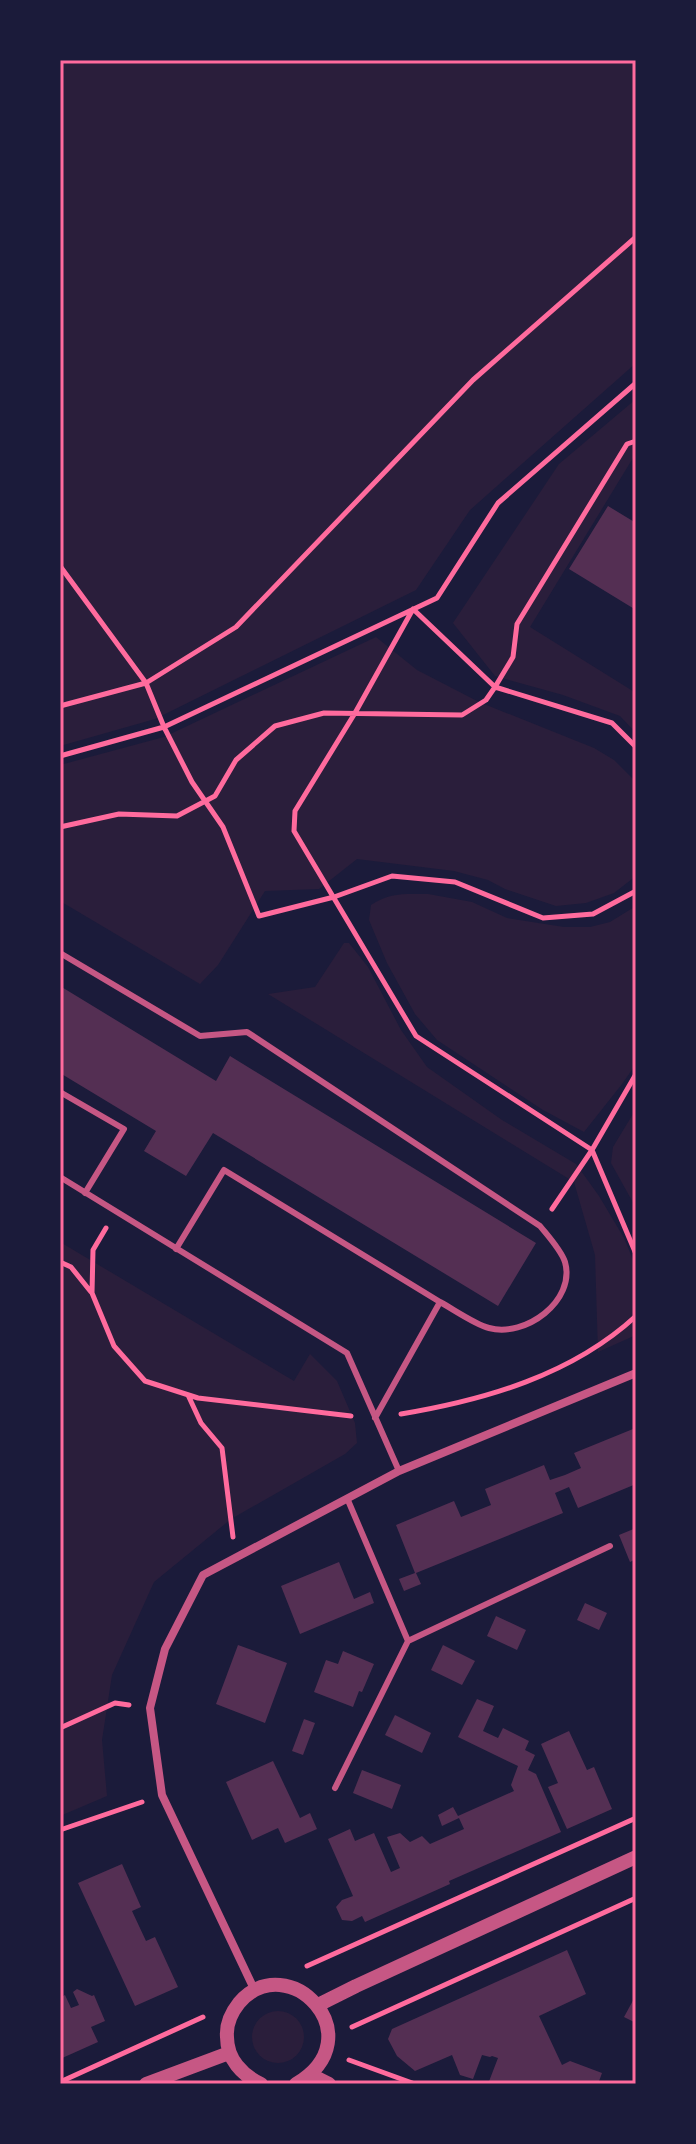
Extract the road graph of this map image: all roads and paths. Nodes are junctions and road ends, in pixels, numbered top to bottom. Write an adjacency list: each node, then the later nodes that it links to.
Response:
1 (636, 237): 6 (path)
2 (636, 383): 5 (path)
3 (636, 441): 7 (path)
4 (60, 566): 6 (path)
5 (413, 609): 7 (path); 9 (path); 10 (path)
6 (146, 683): 8 (path); 10 (path)
7 (495, 687): 9 (path); 11 (path)
8 (60, 706)
9 (355, 713): 13 (path); 16 (path)
10 (164, 727): 12 (path); 13 (path)
11 (636, 747)
12 (60, 756)
13 (206, 802): 14 (path); 16 (path)
14 (60, 827)
15 (636, 891): 16 (path)
16 (334, 897): 20 (path)
17 (60, 953): 24 (lane)
18 (636, 1074): 20 (path)
19 (60, 1092): 22 (lane)
20 (592, 1150): 24 (path); 26 (path)
21 (60, 1177): 22 (lane)
22 (85, 1193): 23 (lane)
23 (115, 1211): 25 (lane); 28 (path)
24 (540, 1226): 29 (lane)
25 (176, 1249): 29 (lane); 33 (lane)
26 (636, 1254)
27 (60, 1262): 28 (path)
28 (92, 1293): 32 (path)
29 (440, 1302): 33 (lane)
30 (636, 1316): 33 (path)
31 (636, 1373): 34 (street)
32 (188, 1395): 33 (path); 37 (path)
33 (375, 1418): 34 (lane)
34 (399, 1471): 35 (street)
35 (347, 1498): 37 (street); 38 (lane)
36 (610, 1546): 38 (lane)
37 (237, 1558): 39 (street)
38 (408, 1641): 41 (lane)
39 (150, 1708): 40 (path); 42 (street)
40 (60, 1728)
41 (335, 1788)
42 (162, 1795): 44 (path); 48 (street)
43 (636, 1818): 47 (path)
44 (60, 1830)
45 (636, 1857): 49 (street)
46 (636, 1898): 51 (path)
47 (307, 1966)
48 (255, 1991): 49 (street); 52 (street)
49 (318, 2005): 54 (street)
50 (204, 2017): 55 (path)
51 (352, 2027)
52 (229, 2053): 56 (street); 57 (street)
53 (349, 2060): 60 (path)
54 (311, 2075): 58 (street); 59 (street)
55 (60, 2082)
56 (146, 2084)
57 (261, 2084)
58 (296, 2084)
59 (329, 2084)
60 (415, 2084)

